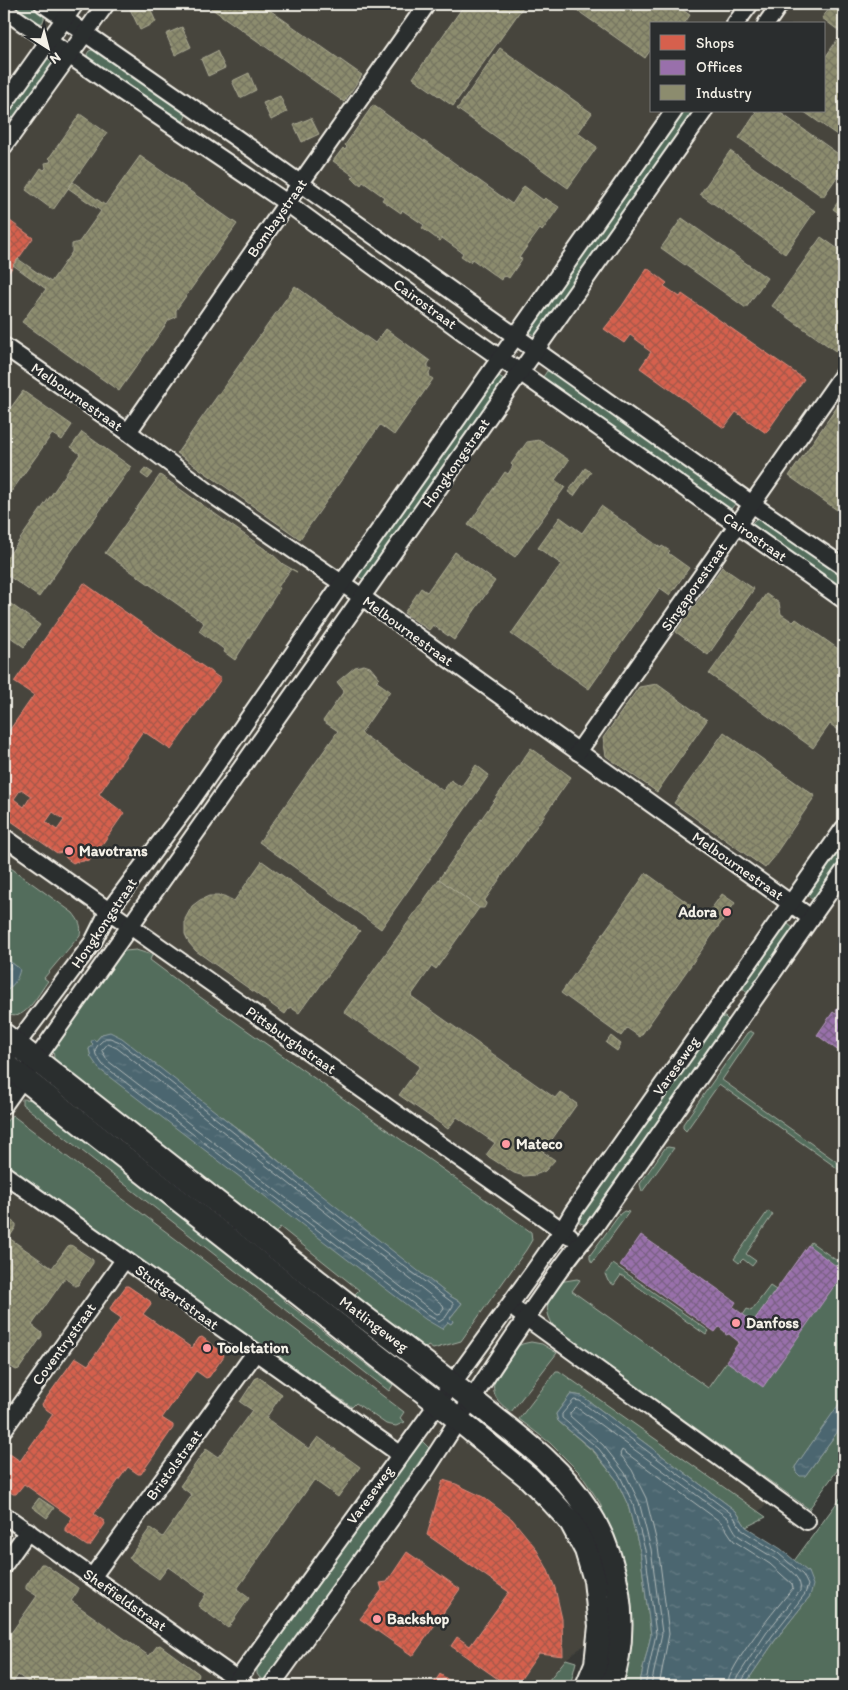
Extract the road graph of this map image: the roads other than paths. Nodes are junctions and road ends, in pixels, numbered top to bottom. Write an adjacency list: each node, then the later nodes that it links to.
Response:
1 (43, 4): 8 (street, Cairostraat)
2 (75, 4): 8 (street)
3 (106, 4): 11 (street)
4 (428, 4): 18 (street, Bombaystraat)
5 (750, 4): 9 (street)
6 (780, 4): 10 (street)
7 (4, 10): 12 (street, Cairostraat)
8 (64, 19): 11 (street, Cairostraat); 12 (street)
9 (736, 22)
10 (767, 22)
11 (85, 33): 13 (street); 18 (street, Cairostraat)
12 (49, 41): 13 (street, Cairostraat); 14 (street)
13 (69, 56): 17 (street); 19 (street, Cairostraat)
14 (4, 104)
15 (673, 112): 20 (street, Hongkongstraat)
16 (703, 112): 22 (street, Hongkongstraat)
17 (4, 146)
18 (300, 184): 19 (street, Bombaystraat); 20 (street, Cairostraat)
19 (287, 204): 23 (street, Cairostraat); 26 (street, Bombaystraat)
20 (516, 337): 22 (street, Cairostraat); 23 (street, Hongkongstraat)
21 (4, 346): 26 (street, Melbournestraat)
22 (535, 352): 24 (street, Hongkongstraat); 27 (street, Cairostraat)
23 (501, 358): 24 (street, Cairostraat); 30 (street, Hongkongstraat)
24 (520, 372): 28 (street, Cairostraat); 31 (street, Hongkongstraat)
25 (844, 373): 27 (street, Singaporestraat)
26 (128, 432): 30 (street, Melbournestraat)
27 (752, 504): 28 (street, Singaporestraat); 29 (street, Cairostraat)
28 (737, 525): 32 (street, Cairostraat); 33 (street, Singaporestraat)
29 (844, 567)
30 (342, 583): 31 (street, Melbournestraat); 34 (street, Hongkongstraat)
31 (362, 597): 33 (street, Melbournestraat); 35 (street, Hongkongstraat)
32 (844, 600)
33 (578, 752): 39 (street, Melbournestraat)
34 (191, 800): 35 (street); 40 (street, Hongkongstraat)
35 (209, 814): 42 (street, Hongkongstraat)
36 (844, 828): 39 (street, Vareseweg)
37 (4, 837): 40 (street, Pittsburghstraat)
38 (844, 871): 41 (street, Vareseweg)
39 (791, 904): 41 (street, Melbournestraat); 48 (street, Vareseweg)
40 (108, 912): 42 (street, Pittsburghstraat); 43 (street, Hongkongstraat)
41 (811, 918): 49 (street, Vareseweg)
42 (130, 926): 44 (street, Hongkongstraat); 48 (street, Pittsburghstraat)
43 (7, 1051): 44 (main road, Matlingeweg); 45 (main road, Matlingeweg)
44 (36, 1060): 45 (street, Hongkongstraat); 54 (main road, Matlingeweg)
45 (23, 1079): 46 (street, Hongkongstraat); 56 (main road, Matlingeweg)
46 (4, 1105)
47 (4, 1174): 50 (street, Stuttgartstraat)
48 (562, 1231): 49 (street, Pittsburghstraat); 51 (street, Vareseweg)
49 (580, 1243): 52 (street, Vareseweg)
50 (124, 1260): 53 (street, Stuttgartstraat); 58 (street, Coventrystraat)
51 (509, 1306): 52 (street); 54 (street, Vareseweg)
52 (526, 1318): 55 (street, Vareseweg); 61 (street)
53 (255, 1353): 59 (street, Stuttgartstraat); 64 (street, Bristolstraat)
54 (453, 1384): 55 (main road, Matlingeweg); 56 (street, Vareseweg)
55 (471, 1398): 57 (street, Vareseweg); 68 (main road, Matlingeweg)
56 (438, 1404): 57 (main road, Matlingeweg); 59 (street, Vareseweg)
57 (458, 1420): 66 (street, Vareseweg); 67 (main road, Matlingeweg)
58 (4, 1429)
59 (400, 1454): 65 (street, Vareseweg)
60 (4, 1515): 62 (street, Sheffieldstraat)
61 (807, 1520)
62 (28, 1531): 63 (street); 64 (street, Sheffieldstraat)
63 (4, 1565)
64 (93, 1576): 65 (street, Sheffieldstraat)
65 (239, 1684)
66 (271, 1686)
67 (587, 1686)
68 (610, 1686)

